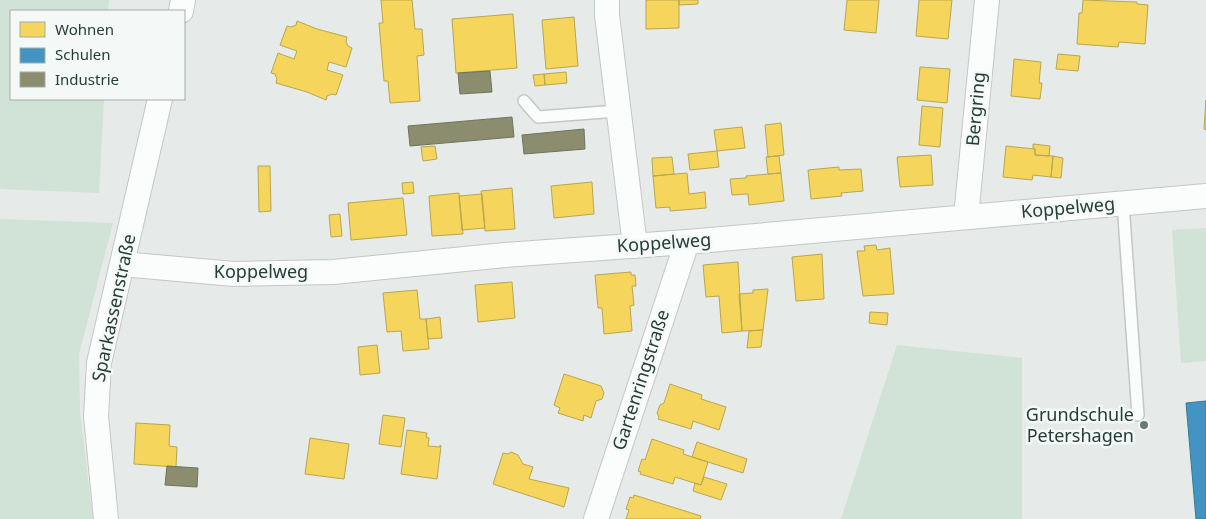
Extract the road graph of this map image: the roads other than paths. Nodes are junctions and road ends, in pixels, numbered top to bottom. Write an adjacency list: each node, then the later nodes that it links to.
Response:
1 (607, 0): 5 (street)
2 (987, 0): 8 (street, Bergring)
3 (160, 100): 11 (street, Sparkassenstraße)
4 (524, 101): 5 (lane)
5 (618, 110): 10 (street)
6 (1206, 196): 7 (street, Koppelweg)
7 (1123, 204): 8 (street, Koppelweg); 12 (lane)
8 (966, 217): 9 (street, Koppelweg)
9 (687, 242): 10 (street, Koppelweg); 14 (street, Gartenringstraße)
10 (635, 246): 11 (street, Koppelweg)
11 (122, 264): 13 (street, Sparkassenstraße)
12 (1138, 415)
13 (106, 519)
14 (596, 519)

